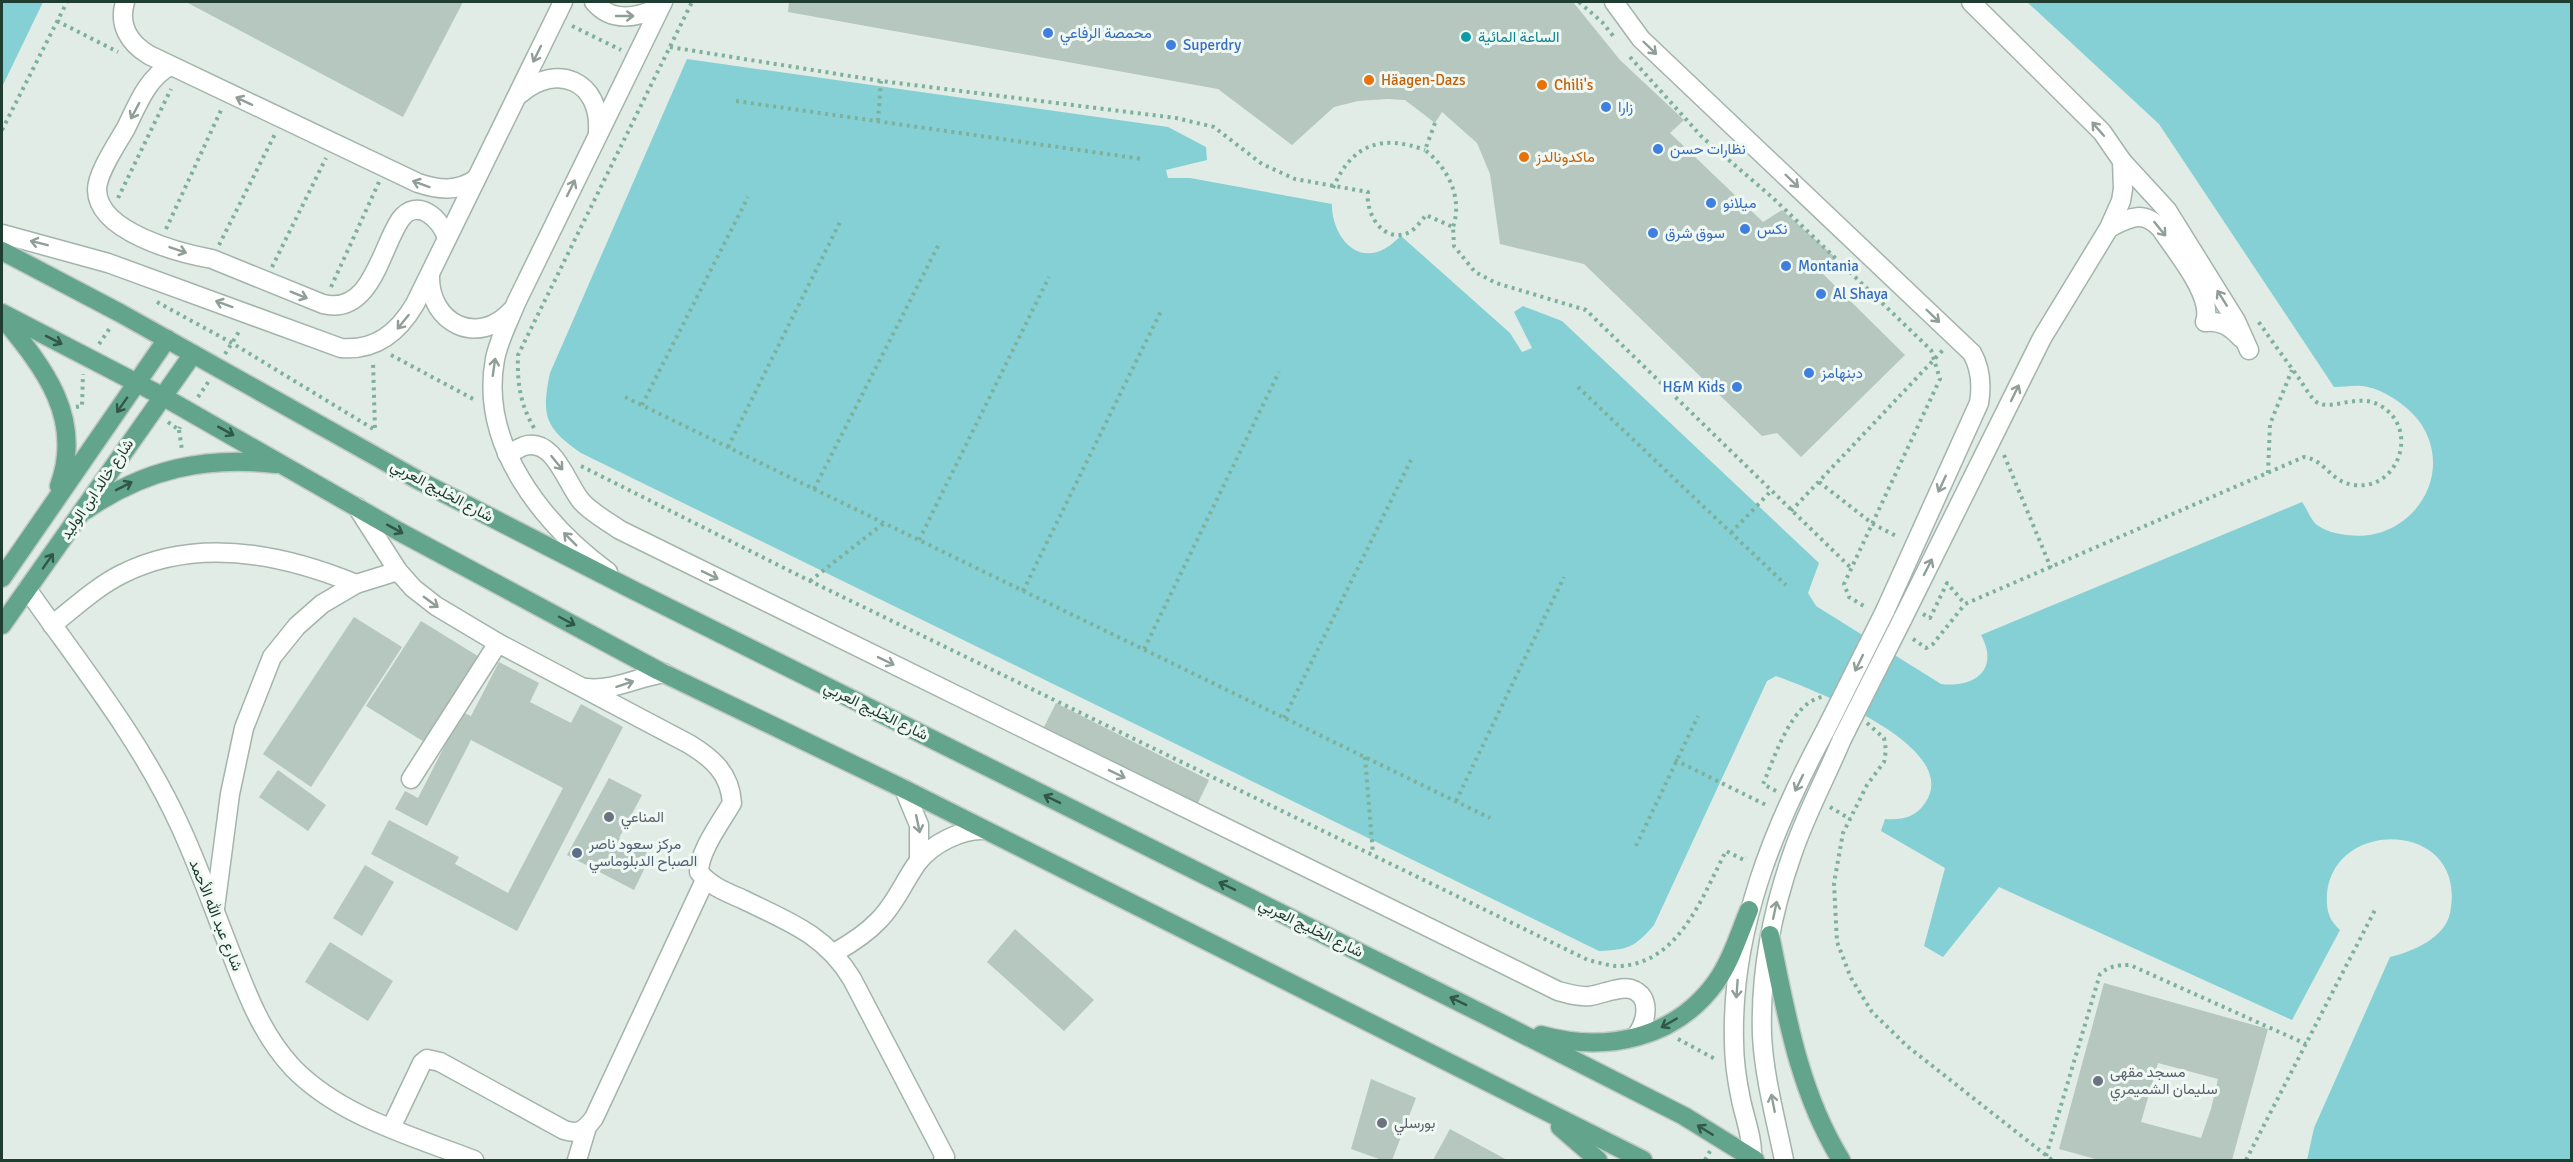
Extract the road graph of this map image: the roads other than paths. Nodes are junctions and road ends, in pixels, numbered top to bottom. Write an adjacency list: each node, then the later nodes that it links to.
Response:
1 (126, 2): 7 (lane)
2 (594, 2): 5 (lane, one-way to 5)
3 (1614, 2): 38 (lane, one-way to 38, bridge)
4 (1971, 2): 10 (lane, one-way to 4)
5 (662, 4): 9 (lane)
6 (559, 10): 8 (lane, one-way to 8)
7 (175, 68): 11 (lane, one-way to 7); 14 (lane, one-way to 14)
8 (516, 97): 9 (lane); 11 (lane)
9 (598, 133): 17 (lane, one-way to 9)
10 (2122, 161): 12 (lane); 12 (lane, one-way to 10)
11 (476, 178): 14 (lane)
12 (2109, 228): 38 (lane, one-way to 12, bridge)
13 (2, 234): 16 (lane, one-way to 13)
14 (447, 238): 16 (lane)
15 (2, 251): 19 (main road, شارع الخليج العربي)
16 (430, 276): 17 (lane)
17 (516, 303): 23 (lane, one-way to 17)
18 (2, 315): 21 (main road, one-way to 21); 25 (main road)
19 (167, 339): 20 (main road, شارع الخليج العربي); 21 (main road, شارع خالد ابن الوليد)
20 (192, 354): 22 (main road, شارع خالد ابن الوليد); 32 (main road, شارع الخليج العربي)
21 (137, 383): 22 (main road); 25 (main road, شارع خالد ابن الوليد, one-way to 25)
22 (162, 396): 24 (main road, one-way to 24); 27 (main road, شارع خالد ابن الوليد)
23 (507, 454): 32 (lane, one-way to 23); 49 (lane, one-way to 49)
24 (286, 465): 26 (main road); 27 (main road, one-way to 24)
25 (52, 505): 29 (main road, شارع خالد ابن الوليد)
26 (357, 507): 28 (lane); 36 (main road, one-way to 36)
27 (75, 518): 31 (main road, شارع خالد ابن الوليد, one-way to 27)
28 (398, 571): 30 (lane); 35 (lane, one-way to 35)
29 (2, 578)
30 (356, 584): 34 (lane); 45 (lane)
31 (27, 589): 33 (main road, شارع خالد ابن الوليد); 34 (lane, شارع عبد الله الأحمد)
32 (631, 589): 48 (main road, شارع الخليج العربي, one-way to 32)
33 (2, 625)
34 (52, 625): 45 (lane, شارع عبد الله الأحمد)
35 (498, 642): 37 (lane); 39 (lane)
36 (664, 673): 37 (lane, one-way to 36); 40 (main road)
37 (584, 688): 43 (lane)
38 (1834, 735): 44 (lane, one-way to 44); 46 (lane, one-way to 38)
39 (411, 779)
40 (904, 789): 41 (main road); 42 (lane, one-way to 42)
41 (984, 830): 42 (lane); 50 (main road)
42 (919, 860): 47 (lane)
43 (705, 880): 47 (lane); 51 (lane)
44 (1749, 910): 49 (main road, one-way to 49); 54 (lane, one-way to 54)
45 (215, 912): 52 (lane, شارع عبد الله الأحمد)
46 (1770, 935): 59 (lane, one-way to 46); 60 (main road)
47 (834, 953): 53 (lane)
48 (1487, 1016): 49 (main road); 54 (main road, شارع الخليج العربي, one-way to 48)
49 (1636, 1036)
50 (1527, 1103): 57 (main road); 58 (main road)
51 (587, 1127): 52 (lane); 56 (lane)
52 (391, 1128): 55 (lane, شارع عبد الله الأحمد)
53 (946, 1159)
54 (1753, 1160)
55 (474, 1161)
56 (578, 1161)
57 (1598, 1161)
58 (1643, 1161)
59 (1784, 1161)
60 (1841, 1161)

